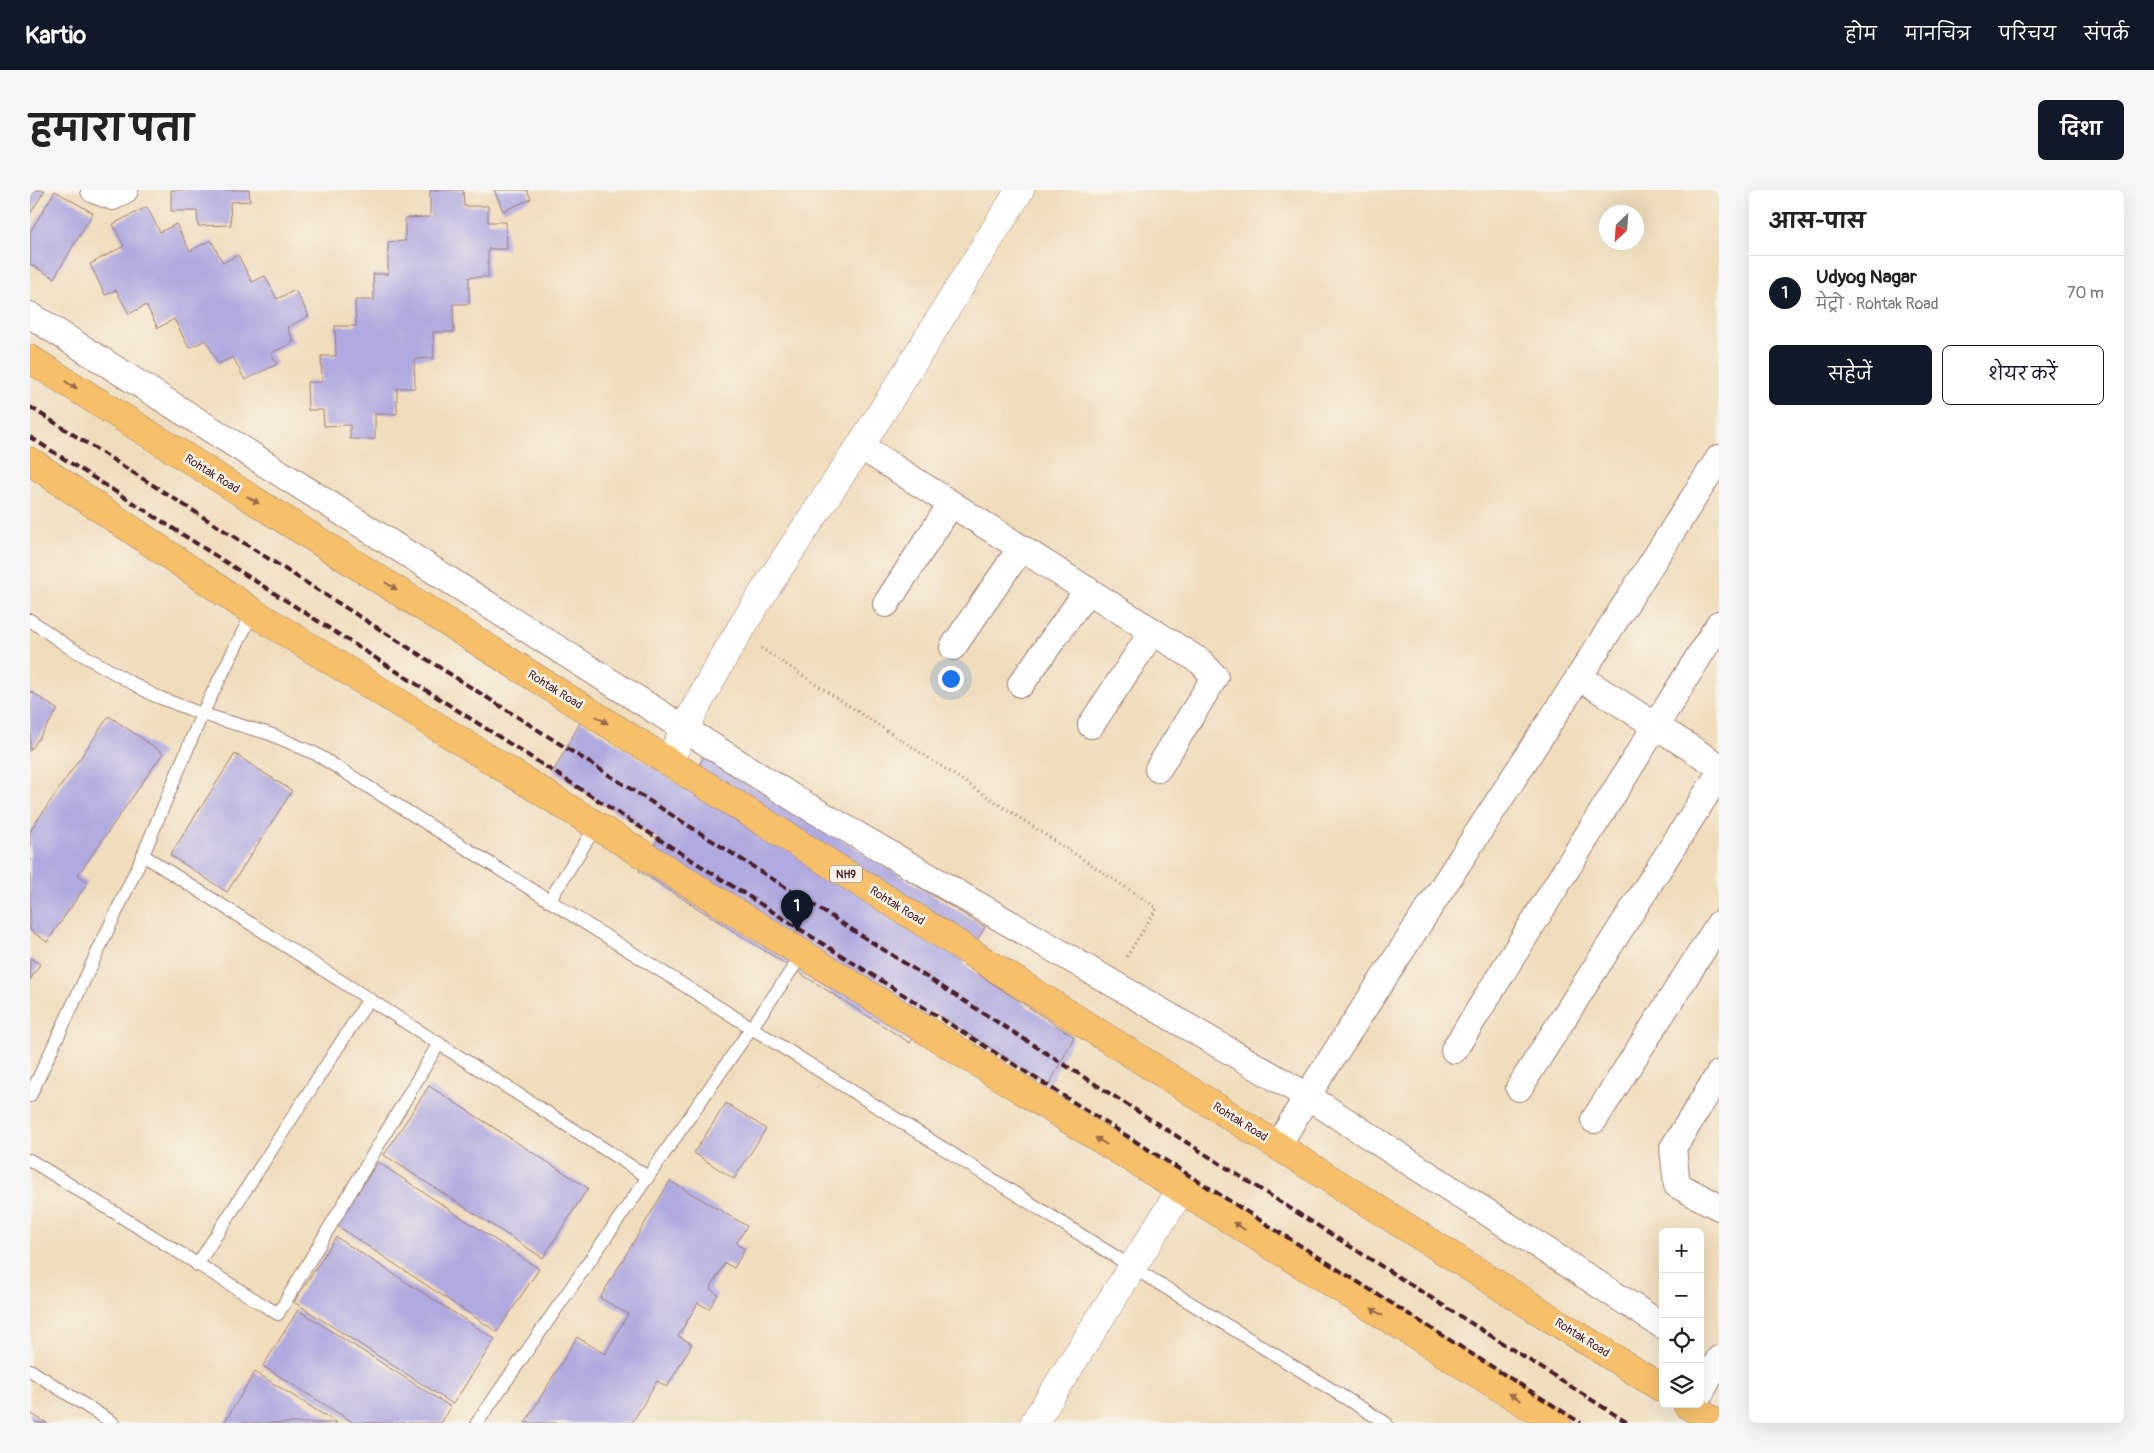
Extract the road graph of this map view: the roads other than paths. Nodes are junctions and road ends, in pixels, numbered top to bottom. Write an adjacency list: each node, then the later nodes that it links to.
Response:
1 (94, 190): 2 (street)
2 (124, 190)
3 (1020, 190): 6 (street)
4 (30, 315): 23 (street)
5 (30, 359): 24 (highway, Rohtak Road / NH9, one-way to 24)
6 (860, 446): 9 (street); 23 (street)
7 (1719, 458): 18 (street)
8 (30, 461): 13 (highway)
9 (952, 504): 10 (street); 12 (street)
10 (1021, 548): 11 (street); 17 (street)
11 (1088, 590): 16 (street); 19 (street)
12 (886, 604)
13 (253, 612): 20 (lane); 28 (highway)
14 (30, 620): 20 (lane)
15 (1719, 624): 22 (street)
16 (1153, 631): 21 (street); 26 (street)
17 (953, 647)
18 (1580, 677): 22 (street); 40 (street)
19 (1021, 684)
20 (202, 714): 29 (lane); 30 (lane)
21 (1091, 725)
22 (1655, 726): 25 (street); 36 (street)
23 (683, 730): 24 (street); 40 (street)
24 (669, 762): 42 (highway, Rohtak Road / NH9)
25 (1719, 766)
26 (1158, 769)
27 (1719, 774): 38 (street)
28 (596, 826): 30 (lane); 32 (highway)
29 (143, 855): 33 (lane); 39 (lane)
30 (549, 901): 34 (lane)
31 (1719, 924): 41 (street)
32 (802, 955): 34 (lane); 45 (highway, one-way to 32)
33 (369, 999): 35 (lane); 47 (lane)
34 (752, 1027): 44 (lane); 48 (lane)
35 (439, 1043): 44 (lane); 47 (lane)
36 (1454, 1050)
37 (1719, 1074): 46 (street)
38 (1519, 1088)
39 (30, 1096)
40 (1307, 1096): 42 (street); 49 (street)
41 (1594, 1120)
42 (1278, 1146): 53 (highway, Rohtak Road / NH9)
43 (30, 1160): 47 (lane)
44 (648, 1177): 56 (lane)
45 (1181, 1190): 48 (street); 59 (highway, one-way to 45)
46 (1719, 1207)
47 (197, 1265)
48 (1132, 1267): 57 (street); 58 (lane)
49 (1659, 1323)
50 (1714, 1358): 52 (street)
51 (30, 1370): 55 (lane)
52 (1704, 1380)
53 (1659, 1386)
54 (1700, 1408): 60 (highway)
55 (113, 1423)
56 (477, 1423)
57 (1034, 1423)
58 (1386, 1423)
59 (1557, 1423)
60 (1716, 1423)

